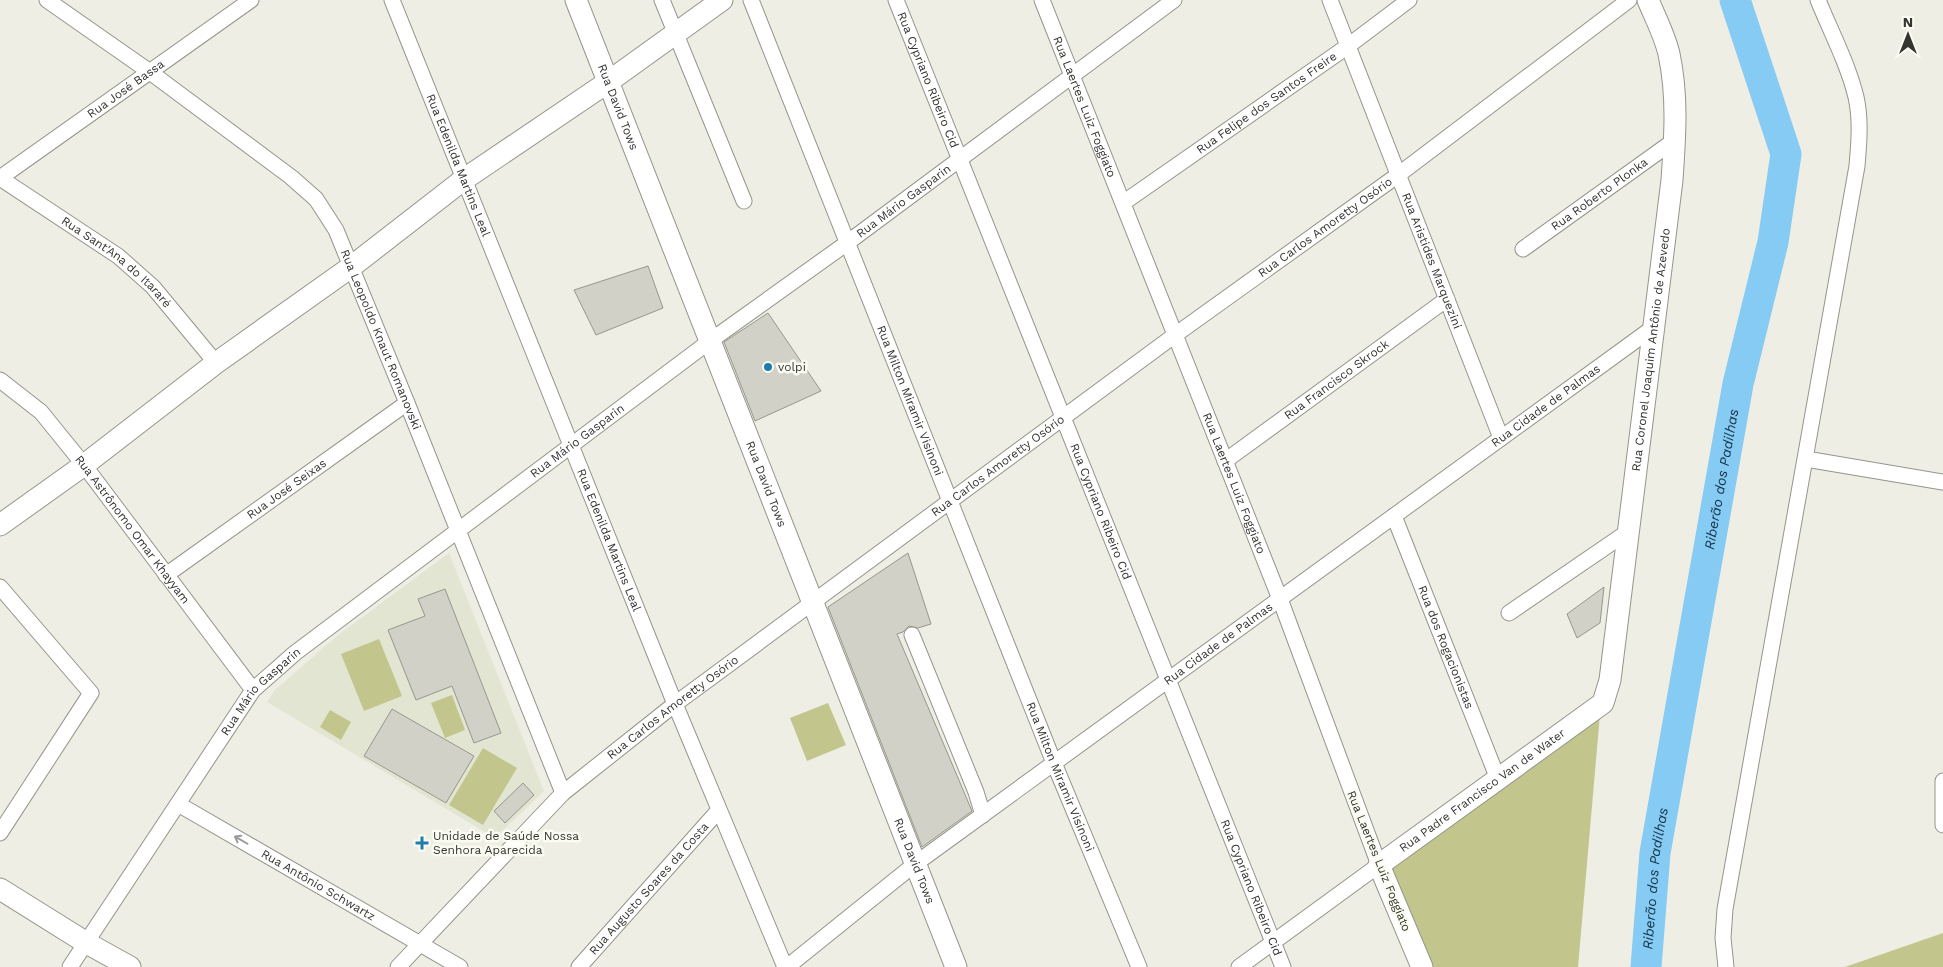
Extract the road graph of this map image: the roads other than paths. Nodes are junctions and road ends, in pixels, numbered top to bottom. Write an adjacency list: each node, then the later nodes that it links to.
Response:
1 (48, 0): 18 (street, Rua Leopoldo Knaut Romanovski)
2 (251, 0): 18 (street, Rua José Bassa)
3 (392, 0): 25 (street, Rua Edenilda Martins Leal)
4 (576, 0): 20 (street, Rua David Tows)
5 (662, 0): 16 (street)
6 (722, 0): 16 (street)
7 (751, 0): 28 (street, Rua Milton Miramir Visinoni)
8 (896, 0): 22 (street, Rua Cypriano Ribeiro Cid)
9 (1042, 0): 19 (street, Rua Laertes Luiz Foggiato)
10 (1174, 0): 19 (street, Rua Mário Gasparin)
11 (1330, 0): 17 (street, Rua Aristides Marquezini)
12 (1409, 0): 17 (street, Rua Felipe dos Santos Freire)
13 (1629, 0): 23 (street, Rua Carlos Amoretty Osório)
14 (1648, 0): 21 (street, Rua Coronel Joaquim Antônio de Azevedo)
15 (1818, 0): 41 (street)
16 (677, 33): 20 (street); 26 (street)
17 (1348, 46): 23 (street, Rua Aristides Marquezini); 27 (street, Rua Felipe dos Santos Freire)
18 (150, 72): 24 (street, Rua José Bassa); 30 (street, Rua Leopoldo Knaut Romanovski)
19 (1072, 75): 22 (street, Rua Mário Gasparin); 27 (street, Rua Laertes Luiz Foggiato)
20 (608, 82): 25 (street); 34 (street, Rua David Tows)
21 (1675, 140): 29 (street, Rua Roberto Plonka); 32 (street, Rua Coronel Joaquim Antônio de Azevedo)
22 (960, 161): 28 (street, Rua Mário Gasparin); 38 (street, Rua Cypriano Ribeiro Cid)
23 (1398, 175): 31 (street, Rua Aristides Marquezini); 33 (street, Rua Carlos Amoretty Osório)
24 (0, 178): 35 (street, Rua Sant'Ana do Itararé)
25 (463, 180): 30 (street); 40 (street, Rua Edenilda Martins Leal)
26 (744, 202)
27 (1123, 203): 33 (street, Rua Laertes Luiz Foggiato)
28 (848, 243): 34 (street, Rua Mário Gasparin); 45 (street, Rua Milton Miramir Visinoni)
29 (1523, 249)
30 (351, 267): 35 (street); 37 (street, Rua Leopoldo Knaut Romanovski)
31 (1447, 299): 39 (street, Rua Aristides Marquezini); 42 (street, Rua Francisco Skrock)
32 (1654, 327): 39 (street, Rua Cidade de Palmas); 49 (street, Rua Coronel Joaquim Antônio de Azevedo)
33 (1175, 336): 38 (street, Rua Carlos Amoretty Osório); 42 (street, Rua Laertes Luiz Foggiato)
34 (710, 341): 40 (street, Rua Mário Gasparin); 53 (street, Rua David Tows)
35 (216, 363): 43 (street)
36 (0, 380): 43 (street, Rua Astrônomo Omar Khayyam)
37 (407, 404): 48 (street, Rua Leopoldo Knaut Romanovski); 50 (street, Rua José Seixas)
38 (1063, 419): 45 (street, Rua Carlos Amoretty Osório); 56 (street, Rua Cypriano Ribeiro Cid)
39 (1501, 438): 46 (street, Rua Cidade de Palmas)
40 (571, 446): 48 (street, Rua Mário Gasparin); 59 (street, Rua Edenilda Martins Leal)
41 (1806, 459): 44 (street); 86 (street)
42 (1225, 461): 52 (street, Rua Laertes Luiz Foggiato)
43 (84, 465): 47 (street); 50 (street, Rua Astrônomo Omar Khayyam)
44 (1943, 482)
45 (950, 501): 53 (street, Rua Carlos Amoretty Osório); 60 (street, Rua Milton Miramir Visinoni)
46 (1394, 516): 52 (street, Rua Cidade de Palmas); 61 (street, Rua dos Rogacionistas)
47 (0, 525)
48 (458, 530): 57 (street, Rua Mário Gasparin); 63 (street, Rua Leopoldo Knaut Romanovski)
49 (1629, 532): 54 (street); 58 (street, Rua Coronel Joaquim Antônio de Azevedo)
50 (166, 575): 57 (street, Rua Astrônomo Omar Khayyam)
51 (0, 587): 68 (street)
52 (1280, 599): 56 (street, Rua Cidade de Palmas); 70 (street, Rua Laertes Luiz Foggiato)
53 (813, 604): 59 (street, Rua Carlos Amoretty Osório); 69 (street, Rua David Tows)
54 (1509, 613)
55 (912, 635): 66 (street)
56 (1168, 681): 60 (street, Rua Cidade de Palmas); 73 (street, Rua Cypriano Ribeiro Cid)
57 (253, 690): 64 (street, Rua Mário Gasparin)
58 (1603, 703): 61 (street, Rua Padre Francisco Van de Water)
59 (675, 704): 63 (street, Rua Carlos Amoretty Osório); 65 (street, Rua Edenilda Martins Leal)
60 (1054, 763): 66 (street, Rua Cidade de Palmas); 82 (street, Rua Milton Miramir Visinoni)
61 (1498, 779): 70 (street, Rua Padre Francisco Van de Water)
62 (1943, 781): 67 (street)
63 (563, 793): 74 (street, Rua Carlos Amoretty Osório)
64 (178, 804): 72 (street, Rua Mário Gasparin); 74 (street, Rua Antônio Schwartz, one-way to 64)
65 (719, 810): 79 (street, Rua Augusto Soares da Costa); 80 (street, Rua Edenilda Martins Leal)
66 (983, 815): 69 (street, Rua Cidade de Palmas)
67 (1943, 825)
68 (0, 833)
69 (915, 864): 80 (street, Rua Cidade de Palmas); 81 (street, Rua David Tows)
70 (1379, 865): 73 (street, Rua Padre Francisco Van de Water); 85 (street, Rua Laertes Luiz Foggiato)
71 (0, 888): 72 (street)
72 (85, 942): 75 (street, Rua Mário Gasparin); 76 (street)
73 (1274, 942): 83 (street, Rua Padre Francisco Van de Water); 84 (street, Rua Cypriano Ribeiro Cid)
74 (420, 943): 77 (street, Rua Carlos Amoretty Osório); 78 (street, Rua Antônio Schwartz)
75 (70, 967)
76 (130, 967)
77 (398, 967)
78 (460, 967)
79 (579, 967)
80 (786, 967)
81 (956, 967)
82 (1139, 967)
83 (1239, 967)
84 (1284, 967)
85 (1422, 967)
86 (1726, 967)

